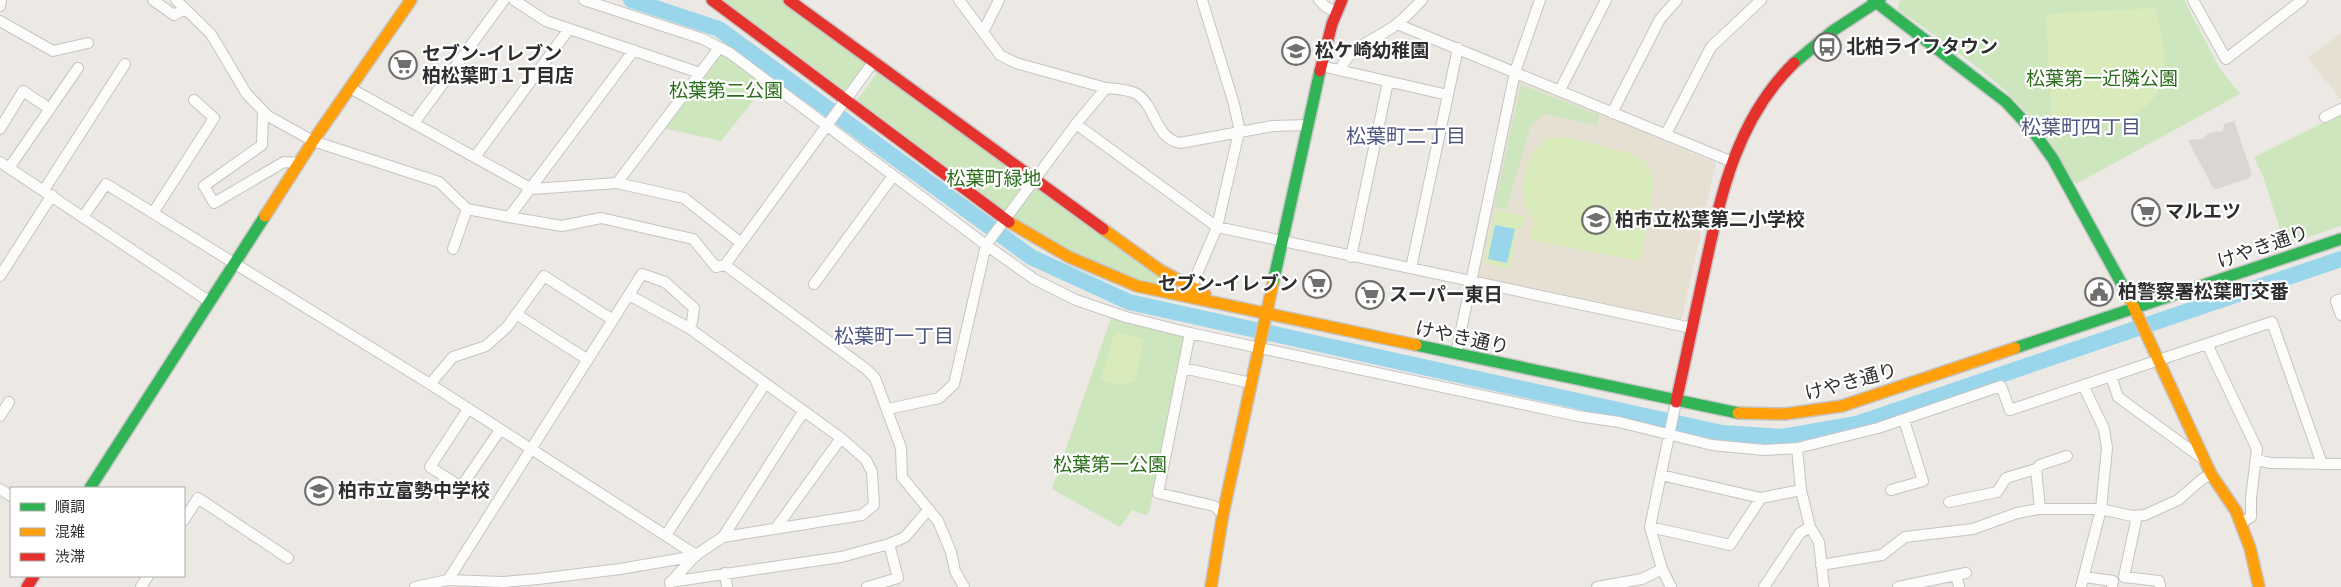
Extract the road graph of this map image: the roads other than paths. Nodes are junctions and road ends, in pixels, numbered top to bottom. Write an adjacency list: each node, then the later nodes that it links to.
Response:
1 (1, 0): 23 (street)
2 (153, 0): 24 (street)
3 (176, 0): 24 (street)
4 (411, 0): 42 (street)
5 (504, 0): 53 (street)
6 (514, 0): 28 (street)
7 (584, 0): 31 (street)
8 (712, 0): 47 (street)
9 (789, 0): 34 (street)
10 (959, 0): 29 (street)
11 (999, 0): 29 (street)
12 (1202, 0): 58 (street)
13 (1319, 0): 25 (street)
14 (1342, 0): 25 (street)
15 (1422, 0): 27 (street)
16 (1540, 0): 39 (street)
17 (1606, 0): 44 (street)
18 (1677, 0): 51 (street)
19 (1761, 0): 59 (street)
20 (2193, 0): 21 (street)
21 (2302, 0)
22 (1877, 1): 62 (street); 93 (street)
23 (0, 6)
24 (186, 8): 50 (street)
25 (1336, 12): 36 (street)
26 (0, 21): 30 (street)
27 (1397, 24): 32 (street); 38 (street)
28 (569, 28): 33 (street); 61 (street)
29 (982, 32): 43 (street)
30 (88, 43)
31 (719, 48): 40 (street); 54 (street)
32 (1458, 48): 39 (street); 45 (street)
33 (634, 50): 40 (street); 69 (street)
34 (874, 61): 47 (street); 67 (street)
35 (125, 64): 70 (street)
36 (1321, 66): 38 (street); 56 (street)
37 (78, 68): 48 (street)
38 (1340, 70): 41 (street)
39 (1515, 72): 44 (street); 87 (street)
40 (700, 73): 68 (street)
41 (1388, 82): 45 (street); 82 (street)
42 (350, 88): 53 (street); 60 (street)
43 (1106, 88): 55 (street); 58 (street)
44 (1560, 90): 51 (street)
45 (1448, 95): 85 (street)
46 (194, 100): 72 (street)
47 (843, 102): 54 (street); 75 (street)
48 (50, 109): 57 (street); 65 (street)
49 (2341, 109): 52 (street)
50 (263, 112): 60 (street); 64 (street)
51 (1612, 113): 59 (street)
52 (2325, 117)
53 (414, 123): 61 (street)
54 (828, 123): 66 (street); 79 (street)
55 (1076, 124): 67 (street); 76 (street)
56 (1307, 125): 58 (street); 78 (street)
57 (0, 129)
58 (1239, 132): 76 (street)
59 (1666, 134): 62 (street)
60 (313, 141): 64 (street); 71 (street)
61 (474, 156): 69 (street)
62 (1730, 161): 99 (street)
63 (0, 162): 65 (street)
64 (299, 163): 83 (street)
65 (9, 168): 70 (street)
66 (893, 176): 80 (street); 88 (street)
67 (1035, 180): 75 (street); 89 (street)
68 (617, 183): 69 (street); 79 (street)
69 (532, 189): 74 (street)
70 (48, 193): 73 (street); 86 (street)
71 (468, 209): 74 (street); 81 (street)
72 (153, 213): 73 (street); 83 (street)
73 (83, 217): 92 (street)
74 (509, 217): 84 (street)
75 (1003, 222): 80 (street); 94 (street)
76 (1217, 227): 78 (street); 89 (street)
77 (2341, 238): 93 (street, けやき通り)
78 (1281, 241): 82 (street); 94 (street)
79 (741, 242): 84 (street)
80 (988, 243): 100 (street); 115 (street)
81 (453, 250)
82 (1351, 256): 85 (street)
83 (235, 263): 92 (street); 109 (street)
84 (725, 265): 115 (street)
85 (1411, 268): 87 (street)
86 (0, 276)
87 (1471, 281): 99 (street); 103 (street)
88 (814, 284)
89 (1191, 288): 94 (street)
90 (629, 295): 97 (street); 98 (street); 98 (street)
91 (2341, 299): 96 (street)
92 (210, 302): 132 (street)
93 (2135, 308): 105 (street); 113 (street, けやき通り)
94 (1266, 313): 102 (street); 103 (street, けやき通り)
95 (516, 314): 97 (street); 104 (street); 109 (street)
96 (2341, 315)
97 (613, 320): 104 (street)
98 (689, 328): 110 (street)
99 (1692, 328): 113 (street)
100 (1190, 333): 102 (street); 106 (street)
101 (2208, 344): 105 (street); 126 (street); 127 (street)
102 (1259, 345): 108 (street); 120 (street)
103 (1456, 354): 113 (street, けやき通り)
104 (588, 360): 123 (street)
105 (2159, 360): 107 (street); 125 (street)
106 (1183, 368): 108 (street); 140 (street)
107 (2111, 376): 111 (street); 125 (street)
108 (1251, 383): 140 (street)
109 (430, 384): 114 (street)
110 (765, 384): 116 (street); 147 (street)
111 (2084, 387): 118 (street); 139 (street)
112 (9, 402): 117 (street)
113 (1675, 407): 120 (street)
114 (468, 409): 119 (street); 119 (street)
115 (888, 409): 137 (street)
116 (803, 412): 121 (street); 148 (street)
117 (0, 416)
118 (1904, 420): 122 (street); 134 (street)
119 (500, 430): 123 (street)
120 (1670, 431): 122 (street); 131 (street)
121 (841, 438): 146 (street); 146 (street)
122 (1798, 448): 133 (street)
123 (532, 450): 147 (street); 155 (street)
124 (2067, 456): 129 (street)
125 (2204, 460): 130 (street)
126 (2256, 460): 127 (street); 143 (street)
127 (2322, 464): 128 (street)
128 (2341, 464)
129 (2036, 469): 136 (street); 138 (street)
130 (2211, 474): 141 (street); 143 (street)
131 (1660, 475): 135 (street); 144 (street)
132 (91, 487)
133 (1801, 490): 135 (street); 145 (street)
134 (1891, 490)
135 (1761, 498): 144 (street)
136 (1950, 502)
137 (929, 509): 149 (street); 161 (street)
138 (2040, 509): 139 (street); 152 (street)
139 (2101, 509): 141 (street); 156 (street)
140 (1223, 514): 162 (street)
141 (2137, 516): 170 (street)
142 (185, 518): 151 (street)
143 (2241, 523): 171 (street)
144 (1650, 527): 153 (street)
145 (1810, 527): 152 (street); 165 (street)
146 (776, 528): 148 (street)
147 (666, 535): 150 (street)
148 (723, 537): 150 (street)
149 (889, 544): 154 (street); 160 (street)
150 (696, 555): 155 (street); 157 (street)
151 (288, 558)
152 (1821, 565): 166 (street)
153 (1662, 569): 163 (street); 164 (street)
154 (724, 573): 157 (street); 159 (street)
155 (448, 580): 158 (street)
156 (2083, 582): 169 (street)
157 (670, 585)
158 (415, 587)
159 (726, 587)
160 (867, 587)
161 (964, 587)
162 (1211, 587)
163 (1596, 587)
164 (1671, 587)
165 (1764, 587)
166 (1824, 587)
167 (1898, 587): 168 (street)
168 (1959, 587)
169 (2112, 587)
170 (2160, 587)
171 (2259, 587)

